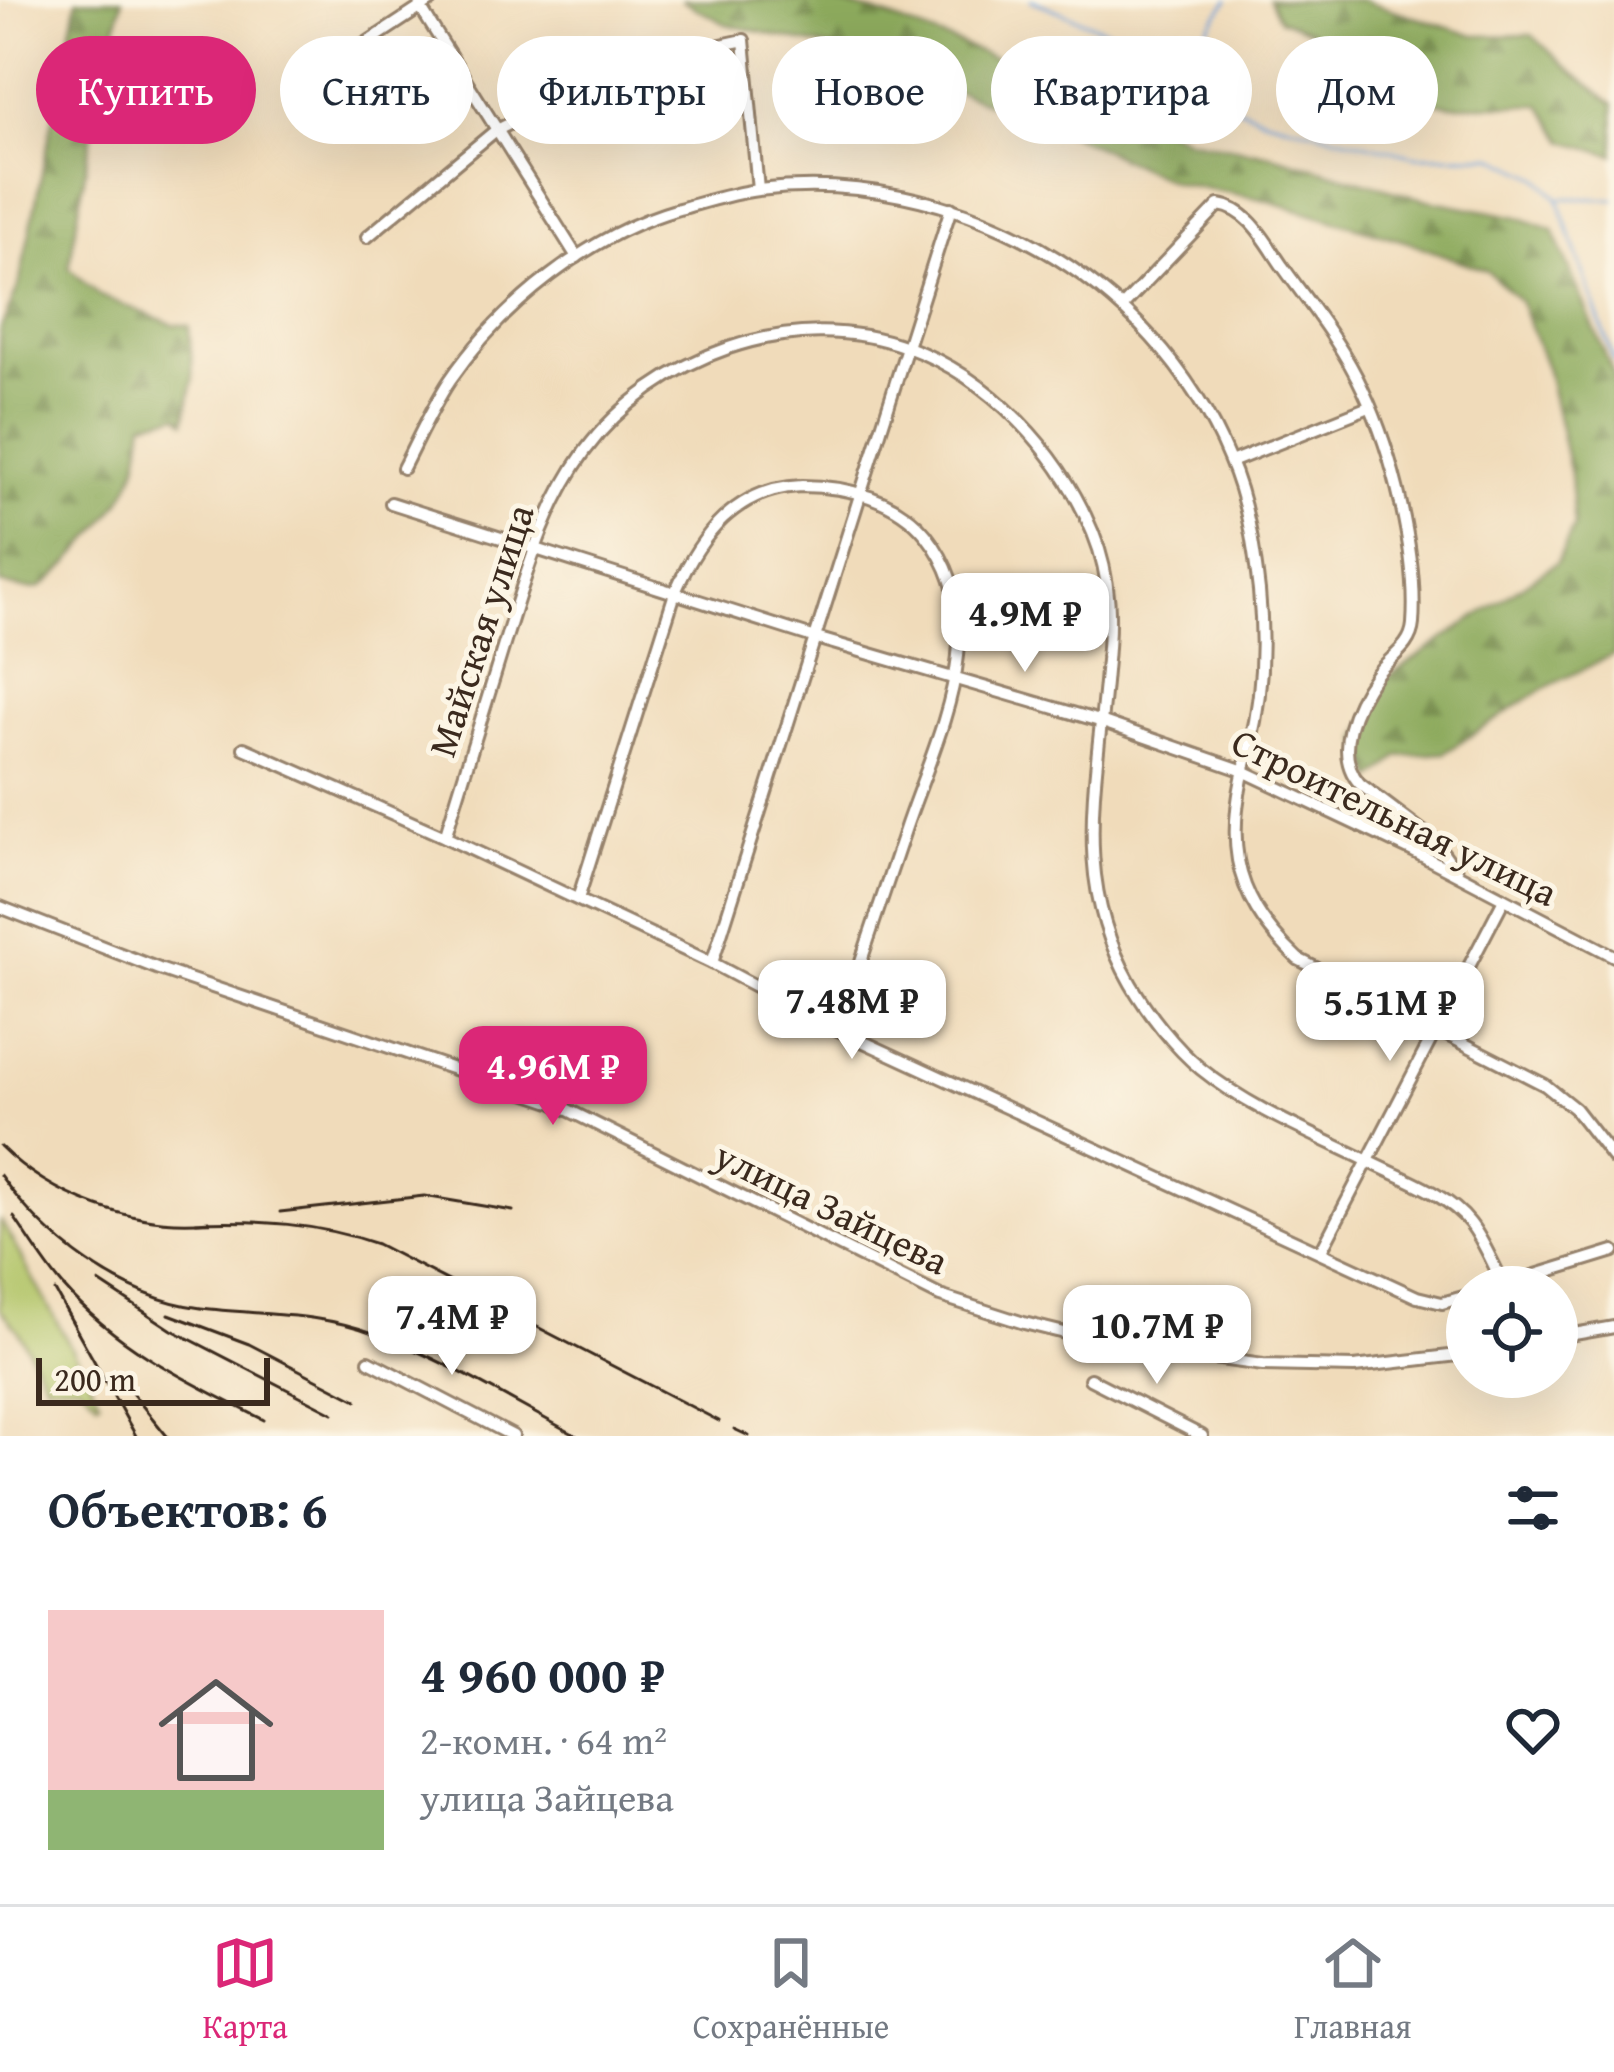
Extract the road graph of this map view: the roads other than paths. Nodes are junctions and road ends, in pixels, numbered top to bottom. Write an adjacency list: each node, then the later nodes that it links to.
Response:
1 (432, 0): 2 (street)
2 (420, 8): 3 (street); 4 (street)
3 (377, 36)
4 (495, 131): 5 (street); 7 (street); 8 (street)
5 (758, 190): 6 (street); 8 (street)
6 (950, 208): 9 (street); 10 (street)
7 (367, 237)
8 (578, 257): 13 (street)
9 (1122, 307): 11 (street); 12 (street)
10 (909, 347): 14 (street); 16 (street, Майская улица); 20 (street, Майская улица)
11 (1369, 407): 12 (street); 24 (street)
12 (1231, 462): 22 (street)
13 (403, 468)
14 (861, 494): 17 (street); 18 (street); 19 (street)
15 (391, 503): 16 (street, Строительная улица)
16 (535, 547): 17 (street, Строительная улица); 23 (street, Майская улица)
17 (676, 590): 18 (street, Строительная улица); 25 (street)
18 (816, 638): 19 (street, Строительная улица); 29 (street)
19 (956, 679): 20 (street, Строительная улица); 30 (street)
20 (1102, 722): 22 (street, Строительная улица); 33 (street, Майская улица)
21 (244, 748): 23 (street)
22 (1241, 770): 24 (street, Строительная улица); 31 (street)
23 (445, 837): 25 (street)
24 (1459, 874): 26 (street, Строительная улица)
25 (578, 899): 29 (street)
26 (1504, 899): 28 (street, Строительная улица); 31 (street)
27 (0, 907): 41 (street, улица Зайцева)
28 (1614, 956)
29 (712, 963): 30 (street)
30 (838, 1030): 35 (street)
31 (1434, 1030): 32 (street); 33 (street)
32 (1614, 1159)
33 (1366, 1161): 35 (street); 36 (street, Майская улица)
34 (1614, 1250): 37 (street)
35 (1321, 1251): 38 (street)
36 (1491, 1266)
37 (1563, 1266)
38 (1446, 1302)
39 (1614, 1327): 40 (street)
40 (1578, 1333)
41 (1446, 1356)
42 (369, 1361): 44 (street)
43 (1090, 1379): 45 (street)
44 (513, 1436)
45 (1202, 1436)

